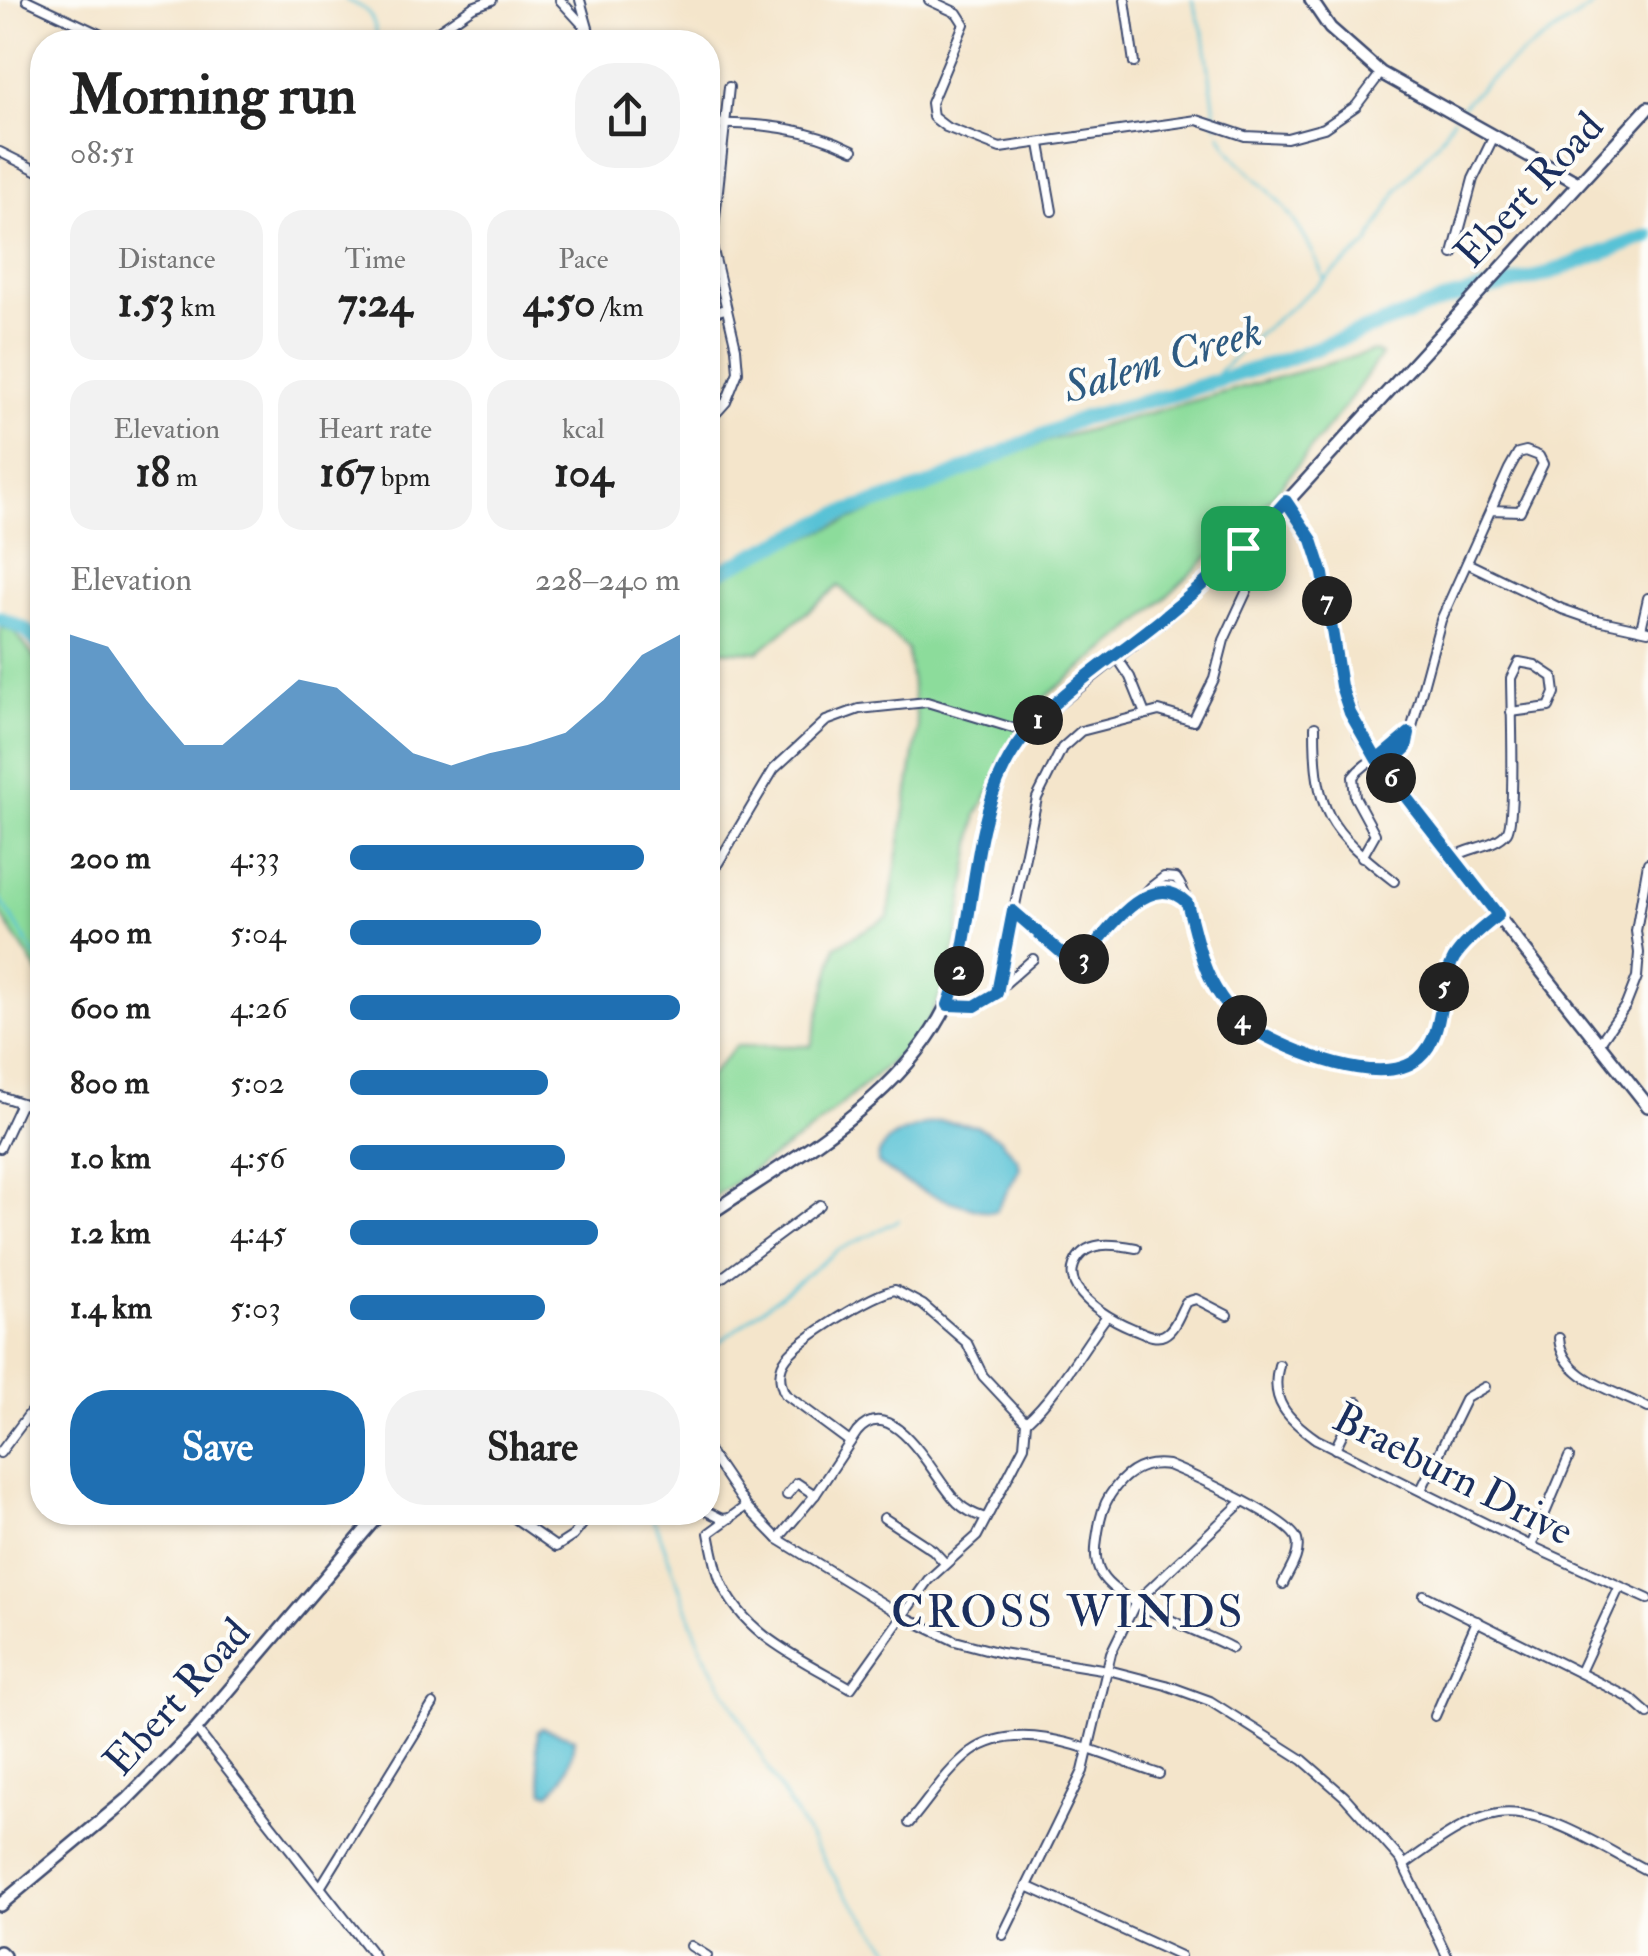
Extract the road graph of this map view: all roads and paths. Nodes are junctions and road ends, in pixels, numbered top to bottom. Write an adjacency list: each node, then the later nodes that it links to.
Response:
1 (27, 0): 11 (street)
2 (465, 0): 9 (street)
3 (492, 0): 9 (street)
4 (560, 0): 10 (street)
5 (580, 0): 10 (street)
6 (929, 0): 20 (street)
7 (1125, 0): 13 (street)
8 (1311, 0): 14 (main road)
9 (474, 7): 12 (street)
10 (586, 29)
11 (91, 30)
12 (440, 30)
13 (1134, 62)
14 (1382, 73): 19 (main road); 20 (street)
15 (729, 88): 18 (street)
16 (1648, 108): 25 (main road, Ebert Road)
17 (720, 124): 18 (street)
18 (724, 124): 21 (street); 23 (street)
19 (1494, 136): 25 (main road); 27 (street)
20 (1040, 144): 26 (street)
21 (853, 150)
22 (0, 152): 24 (street)
23 (720, 165)
24 (30, 166)
25 (1578, 183): 32 (main road, Ebert Road)
26 (1052, 210)
27 (1453, 254)
28 (720, 285): 29 (street)
29 (725, 309): 30 (street); 31 (street)
30 (720, 310)
31 (720, 409)
32 (1286, 501): 38 (main road, Ebert Road); 43 (main road)
33 (1491, 510): 33 (street); 34 (street)
34 (1467, 562): 37 (street); 43 (street)
35 (1256, 571): 40 (street)
36 (1648, 598): 37 (street)
37 (1645, 630)
38 (1116, 656): 40 (street); 42 (main road, Ebert Road)
39 (1511, 712): 39 (street); 45 (street)
40 (1145, 714): 51 (street)
41 (1315, 727): 44 (street)
42 (1026, 732): 46 (street); 55 (main road, Ebert Road)
43 (1381, 764): 44 (street); 45 (main road)
44 (1362, 857): 48 (street)
45 (1452, 858): 52 (main road)
46 (720, 860)
47 (1648, 863): 56 (street)
48 (1394, 881)
49 (1146, 894): 50 (street); 50 (street); 51 (street)
50 (1187, 903): 52 (street)
51 (1013, 911): 54 (street)
52 (1498, 915): 56 (main road)
53 (1033, 959): 54 (street)
54 (997, 993): 55 (street)
55 (948, 1005): 63 (main road, Ebert Road)
56 (1600, 1044): 60 (main road)
57 (0, 1096): 58 (street)
58 (21, 1103): 59 (street); 61 (street)
59 (30, 1106)
60 (1648, 1106)
61 (0, 1148)
62 (820, 1205): 65 (street)
63 (720, 1206)
64 (1136, 1248): 67 (street)
65 (720, 1279)
66 (1227, 1315): 67 (street)
67 (1106, 1317): 74 (street)
68 (1560, 1338): 72 (street)
69 (1278, 1365): 76 (street, Braeburn Drive)
70 (1485, 1387): 80 (street)
71 (1358, 1402): 76 (street)
72 (1648, 1408)
73 (30, 1413): 77 (street)
74 (1026, 1422): 75 (street); 88 (street)
75 (850, 1442): 82 (street); 88 (street)
76 (1335, 1448): 80 (street, Braeburn Drive)
77 (0, 1452)
78 (1568, 1457): 93 (street)
79 (720, 1468): 84 (street)
80 (1421, 1490): 93 (street, Braeburn Drive)
81 (787, 1495): 82 (street)
82 (815, 1496): 92 (street)
83 (1243, 1501): 95 (street); 99 (street); 99 (street)
84 (746, 1506): 86 (street); 92 (street)
85 (720, 1518): 86 (street)
86 (731, 1518): 100 (street)
87 (884, 1518): 94 (street)
88 (986, 1518): 94 (street)
89 (370, 1525): 108 (main road, Ebert Road)
90 (525, 1525): 91 (street)
91 (582, 1525)
92 (778, 1538): 100 (street)
93 (1531, 1546): 96 (street, Braeburn Drive)
94 (944, 1562): 100 (street)
95 (1283, 1584)
96 (1619, 1588): 98 (street, Braeburn Drive); 104 (street)
97 (1424, 1595): 101 (street)
98 (1648, 1599)
99 (1136, 1602): 102 (street); 103 (street)
100 (903, 1616): 103 (street)
101 (1476, 1621): 104 (street); 107 (street)
102 (1232, 1648)
103 (1108, 1670): 109 (street); 112 (street)
104 (1580, 1672): 106 (street)
105 (433, 1704): 114 (street)
106 (1648, 1714)
107 (1435, 1716)
108 (196, 1728): 114 (street); 116 (main road, Ebert Road)
109 (1088, 1752): 110 (street); 111 (street); 115 (street)
110 (1160, 1774)
111 (908, 1824)
112 (1404, 1865): 113 (street); 122 (street)
113 (1648, 1872)
114 (321, 1886): 119 (street)
115 (1027, 1886): 117 (street); 121 (street)
116 (0, 1905)
117 (1002, 1934)
118 (692, 1946): 120 (street)
119 (374, 1956)
120 (707, 1956)
121 (1180, 1956)
122 (1447, 1956)

